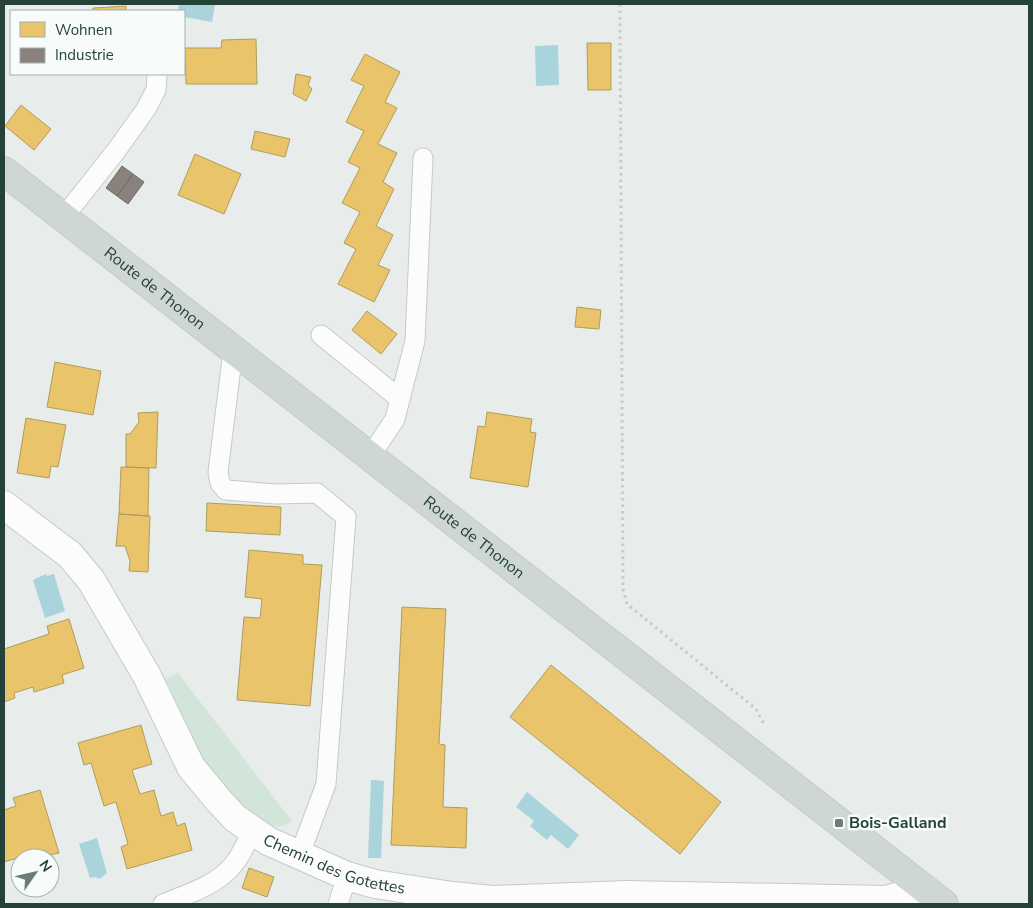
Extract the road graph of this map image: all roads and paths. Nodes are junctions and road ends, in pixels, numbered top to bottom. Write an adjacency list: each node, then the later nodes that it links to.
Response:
1 (620, 4): 11 (path)
2 (157, 75): 5 (lane)
3 (424, 158): 8 (lane)
4 (4, 171): 5 (main road, Route de Thonon)
5 (63, 218): 7 (main road, Route de Thonon)
6 (321, 336): 8 (lane)
7 (233, 351): 9 (main road, Route de Thonon); 13 (lane)
8 (400, 399): 9 (lane)
9 (369, 458): 15 (main road, Route de Thonon)
10 (4, 505): 12 (street, Chemin des Gotettes)
11 (764, 730)
12 (252, 832): 13 (street, Chemin des Gotettes); 17 (lane)
13 (300, 854): 14 (street, Chemin des Gotettes)
14 (347, 876): 16 (street, Chemin des Gotettes); 18 (lane)
15 (935, 897): 16 (street, Chemin des Gotettes)
16 (582, 901)
17 (163, 904)
18 (338, 904)

